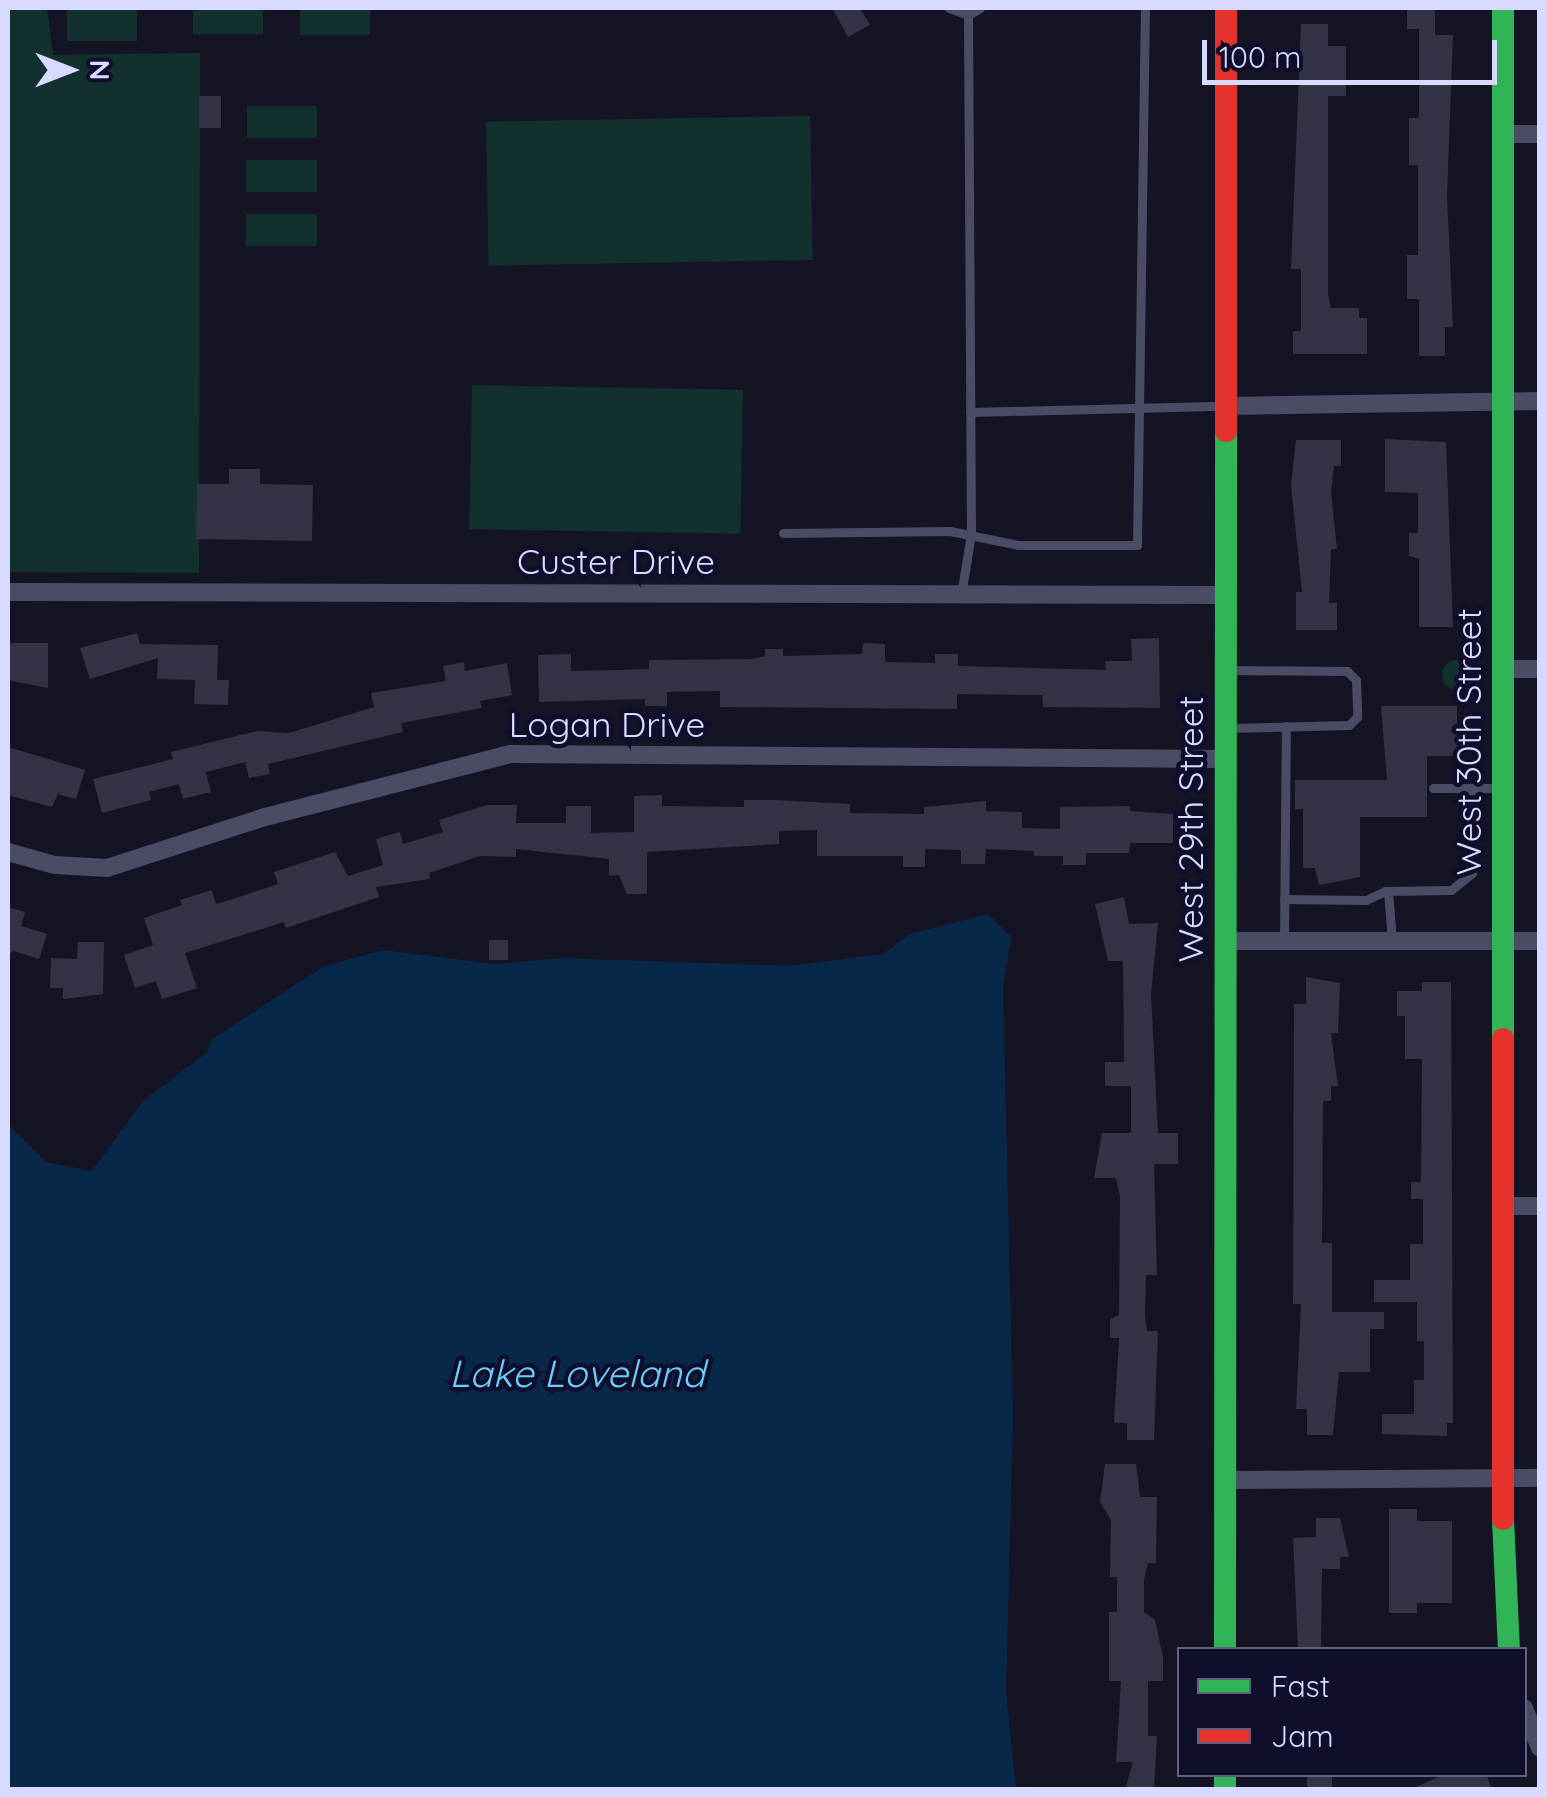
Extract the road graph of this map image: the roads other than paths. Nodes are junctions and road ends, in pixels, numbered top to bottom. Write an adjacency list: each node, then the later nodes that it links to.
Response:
1 (949, 8): 6 (lane)
2 (980, 8): 6 (lane)
3 (1145, 8): 12 (lane)
4 (1226, 8): 11 (main road, West 29th Street)
5 (1503, 8): 7 (main road, West 30th Street)
6 (968, 15): 13 (lane)
7 (1503, 134): 8 (street); 9 (main road, West 30th Street)
8 (1540, 134)
9 (1503, 401): 10 (street); 11 (street); 19 (main road, West 30th Street)
10 (1540, 402)
11 (1226, 406): 12 (lane); 18 (main road, West 29th Street)
12 (1138, 407): 13 (lane); 15 (lane)
13 (970, 412): 15 (lane)
14 (783, 533): 15 (lane)
15 (971, 534): 17 (lane)
16 (8, 592): 17 (street, Custer Drive)
17 (960, 594): 18 (street, Custer Drive)
18 (1225, 595): 20 (main road, West 29th Street)
19 (1503, 669): 21 (street); 27 (main road, West 30th Street)
20 (1225, 670): 22 (lane); 23 (main road, West 29th Street)
21 (1540, 670)
22 (1286, 726): 23 (lane); 30 (lane)
23 (1225, 728): 24 (main road, West 29th Street)
24 (1225, 759): 28 (street, Logan Drive); 31 (main road, West 29th Street)
25 (1433, 788): 26 (lane)
26 (1474, 788): 27 (lane); 29 (lane)
27 (1503, 788): 34 (main road, West 30th Street)
28 (8, 852)
29 (1388, 891): 30 (lane); 33 (lane)
30 (1284, 898): 32 (lane)
31 (1225, 941): 32 (street); 40 (main road, West 29th Street)
32 (1284, 941): 33 (street)
33 (1392, 941): 34 (street)
34 (1503, 941): 35 (street); 36 (main road, West 30th Street)
35 (1540, 941)
36 (1503, 1206): 37 (street); 38 (main road, West 30th Street)
37 (1540, 1206)
38 (1504, 1478): 39 (street); 40 (street); 42 (main road, West 30th Street)
39 (1540, 1478)
40 (1225, 1480): 41 (main road, West 29th Street)
41 (1225, 1647)
42 (1508, 1647)
43 (1527, 1716): 44 (street)
44 (1540, 1748)

